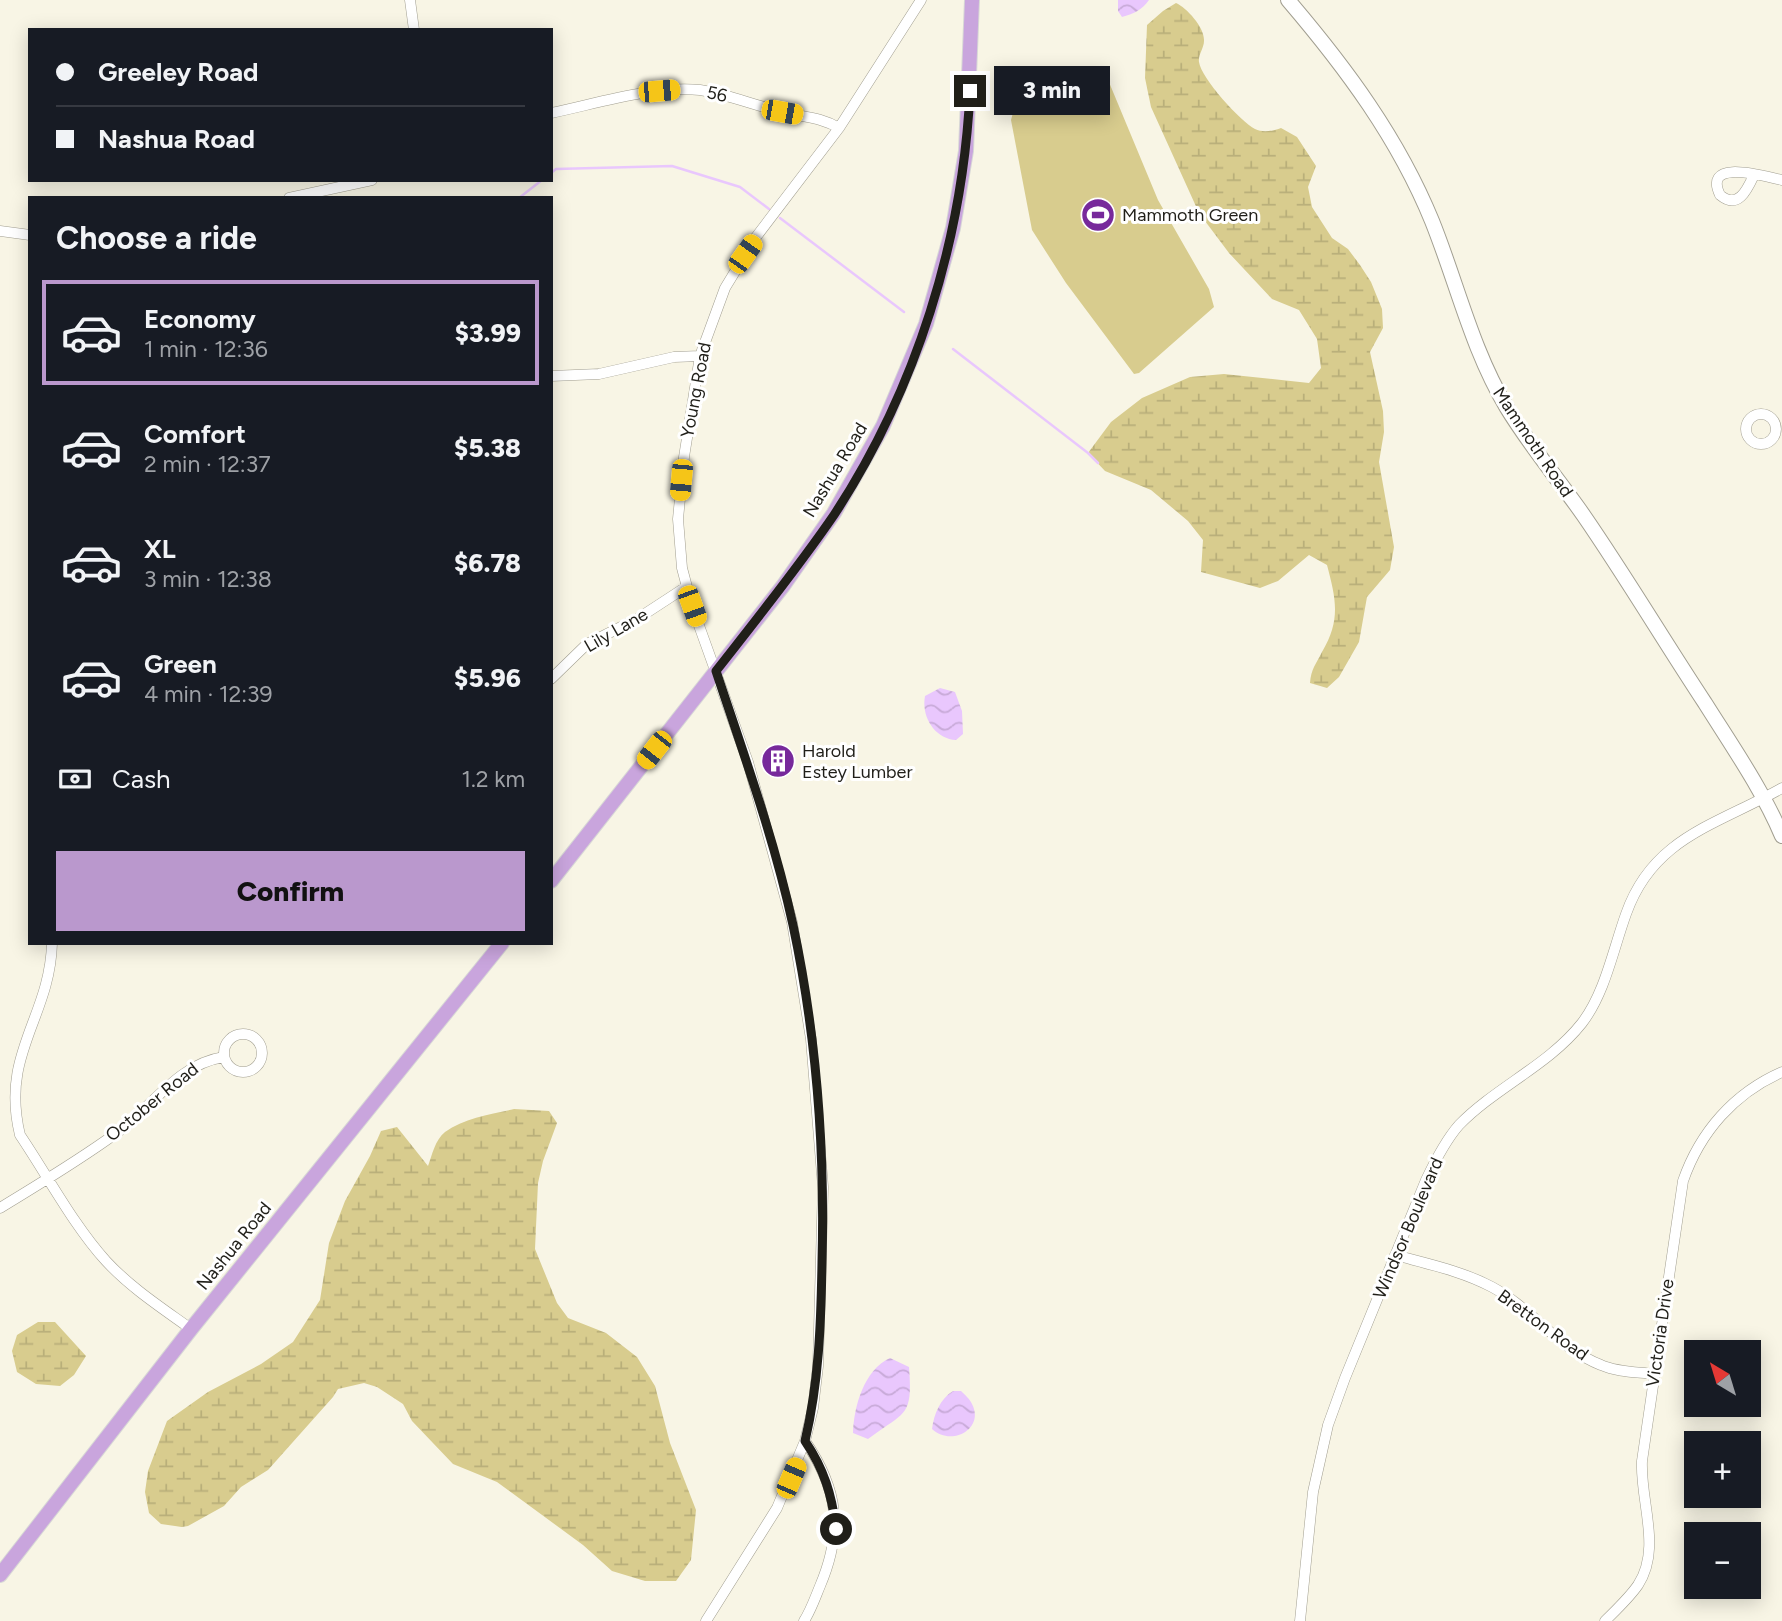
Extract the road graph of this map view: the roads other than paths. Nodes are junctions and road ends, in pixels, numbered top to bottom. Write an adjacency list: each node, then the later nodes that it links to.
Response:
1 (410, 0): 5 (street)
2 (921, 0): 7 (street, Young Road)
3 (972, 0): 17 (main road, Nashua Road)
4 (1288, 0): 20 (main road, Mammoth Road)
5 (414, 28)
6 (553, 114): 7 (street, 56)
7 (839, 128): 14 (street, Young Road)
8 (1754, 175): 9 (street)
9 (1782, 180)
10 (363, 182): 11 (street)
11 (298, 196)
12 (0, 231): 13 (street)
13 (28, 235)
14 (700, 356): 15 (street); 16 (street, Young Road)
15 (553, 376)
16 (686, 587): 17 (street, Young Road); 18 (street, Lily Lane)
17 (716, 671): 22 (main road, Nashua Road); 34 (street, Young Road)
18 (553, 676)
19 (1782, 788): 20 (street, Windsor Boulevard)
20 (1763, 799): 21 (main road, Mammoth Road); 31 (street, Windsor Boulevard)
21 (1782, 836)
22 (553, 878)
23 (52, 945): 25 (street)
24 (500, 945): 32 (main road, Nashua Road)
25 (14, 1042)
26 (224, 1057): 26 (street); 29 (street, October Road)
27 (1782, 1072): 33 (street, Victoria Drive)
28 (5, 1085): 29 (street)
29 (48, 1178): 30 (street, October Road); 32 (street)
30 (0, 1208)
31 (1395, 1255): 33 (street, Bretton Road); 38 (street, Windsor Boulevard)
32 (191, 1329): 35 (main road, Nashua Road)
33 (1653, 1374): 39 (street, Victoria Drive)
34 (805, 1441): 36 (street, Young Road); 37 (street)
35 (0, 1575)
36 (706, 1621)
37 (804, 1621)
38 (1300, 1621)
39 (1605, 1621)

